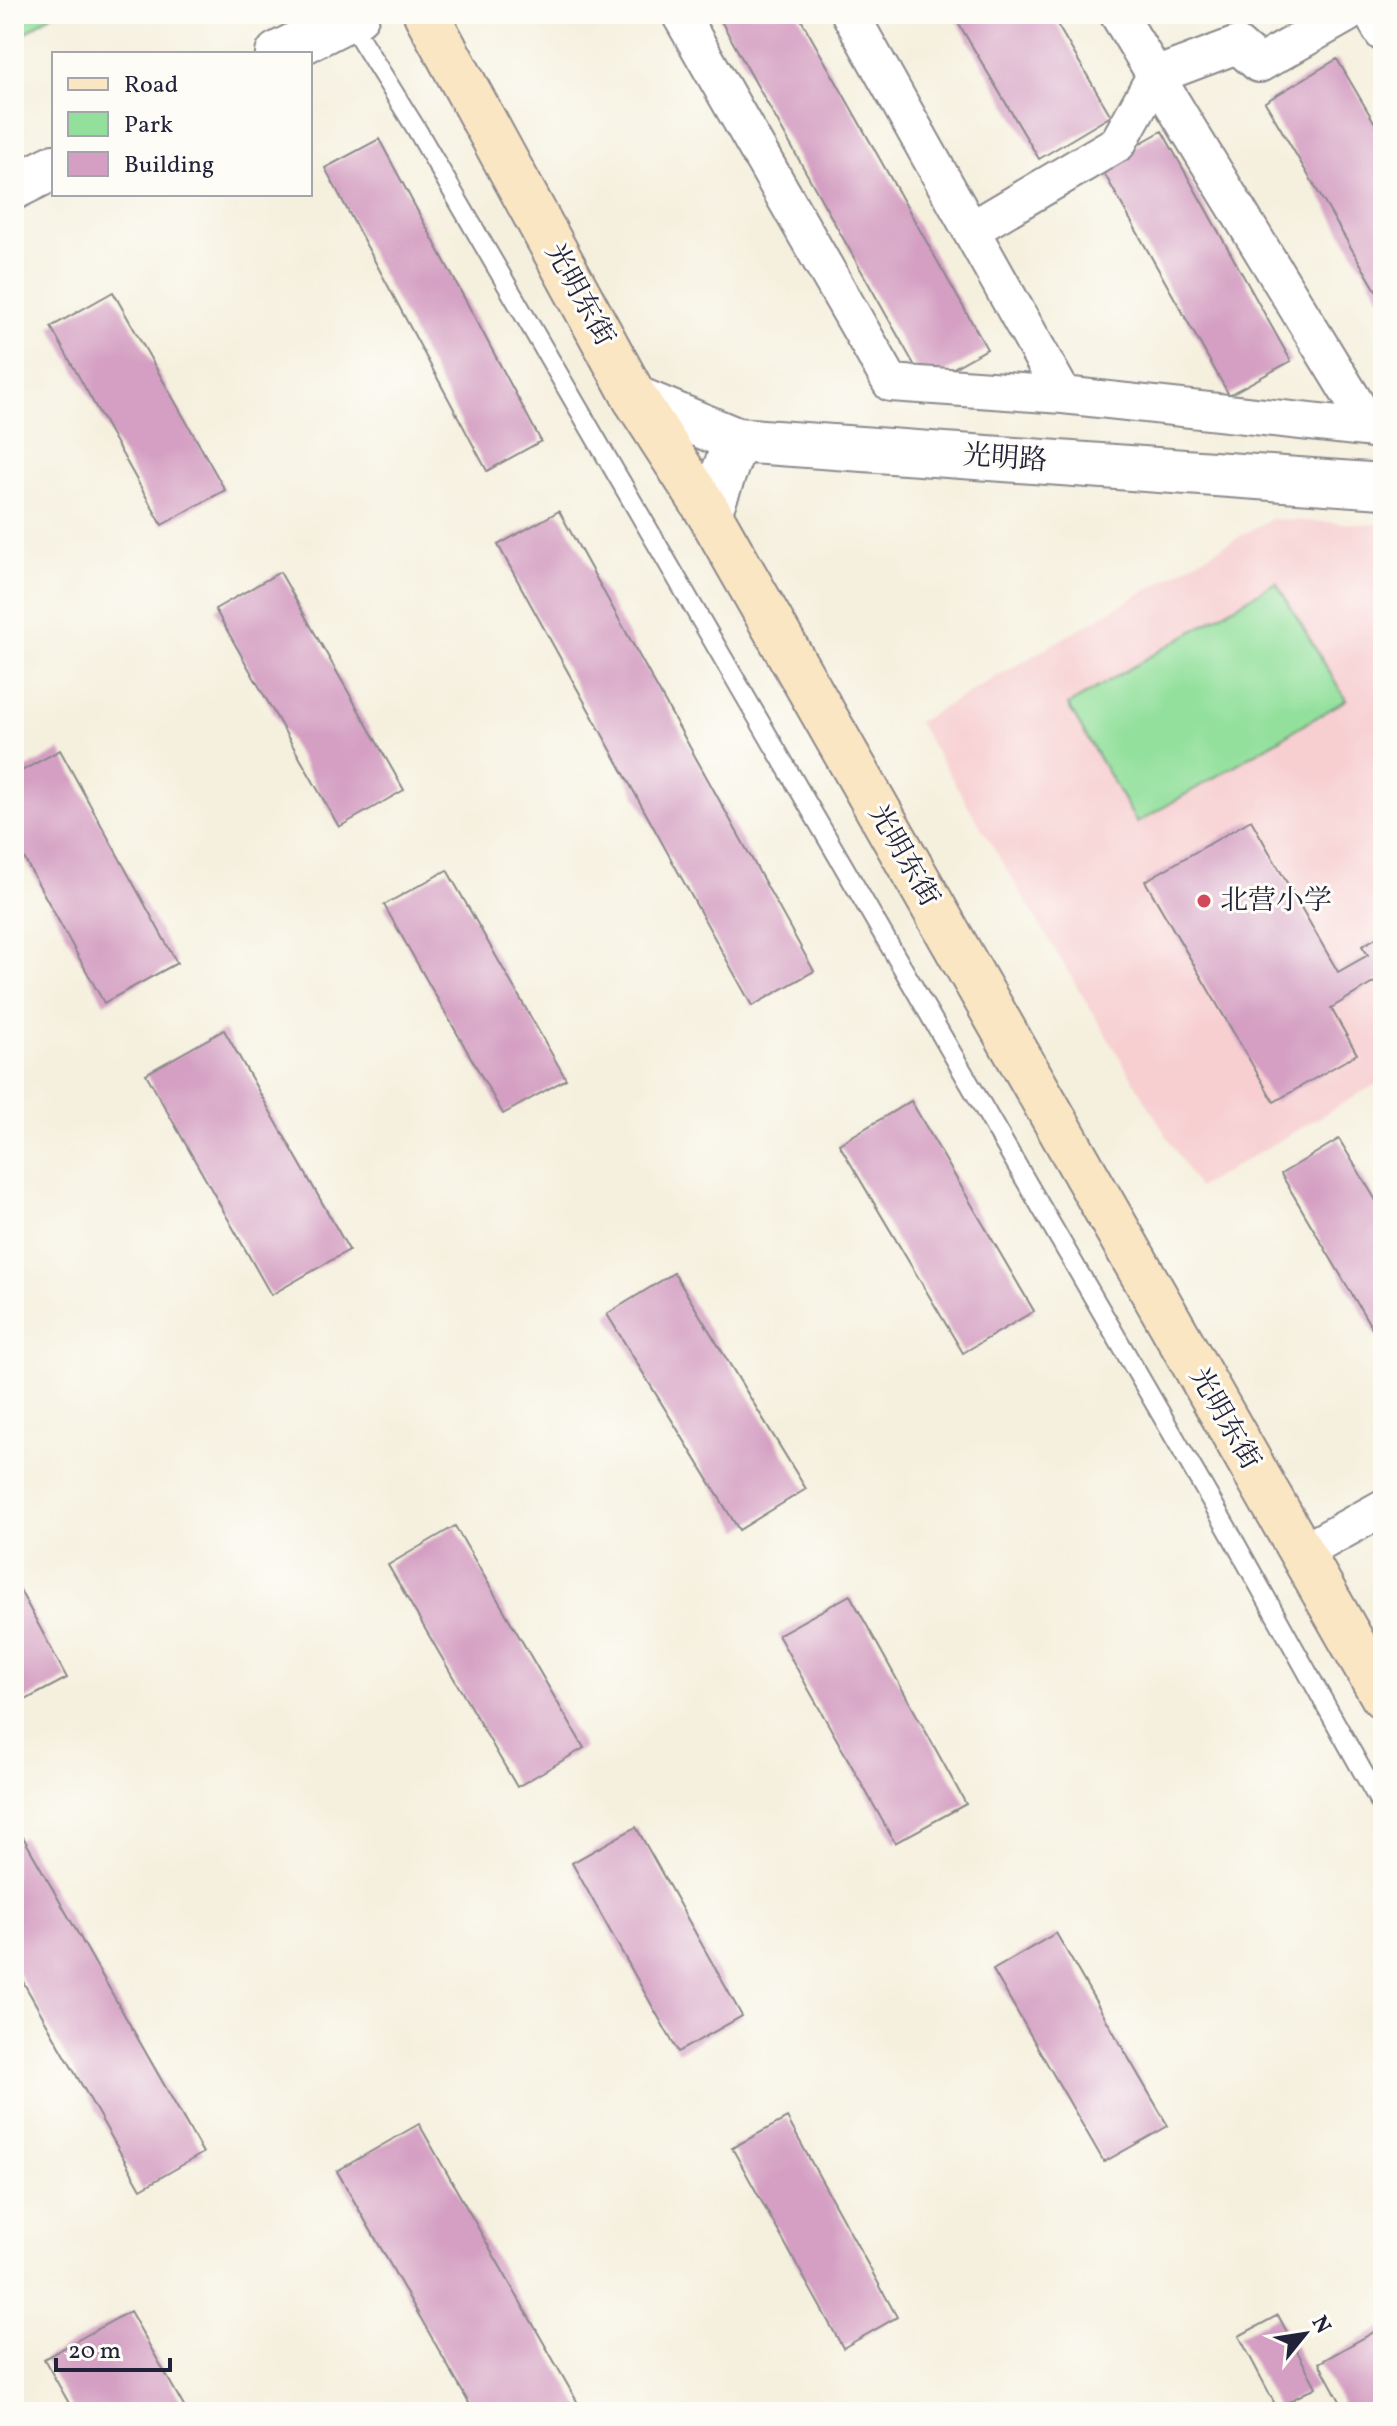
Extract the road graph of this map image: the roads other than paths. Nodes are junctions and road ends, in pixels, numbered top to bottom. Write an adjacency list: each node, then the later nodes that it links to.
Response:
1 (426, 14): 15 (main road, 光明东街)
2 (680, 14): 14 (street)
3 (850, 14): 13 (street)
4 (1118, 14): 10 (street)
5 (1347, 14): 10 (street)
6 (1372, 14): 8 (street)
7 (350, 16): 9 (street); 23 (lane)
8 (1383, 33)
9 (282, 52)
10 (1155, 76): 13 (street); 16 (street)
11 (52, 168): 12 (street)
12 (14, 187)
13 (971, 230): 14 (street)
14 (1063, 395): 16 (street)
15 (635, 398): 17 (street, 光明路); 19 (main road, 光明东街)
16 (1377, 430)
17 (736, 440): 18 (street, 光明路); 19 (street)
18 (1383, 486)
19 (709, 513): 21 (main road, 光明东街)
20 (1383, 1508): 21 (street)
21 (1300, 1554): 22 (main road, 光明东街)
22 (1383, 1696)
23 (1383, 1808)

